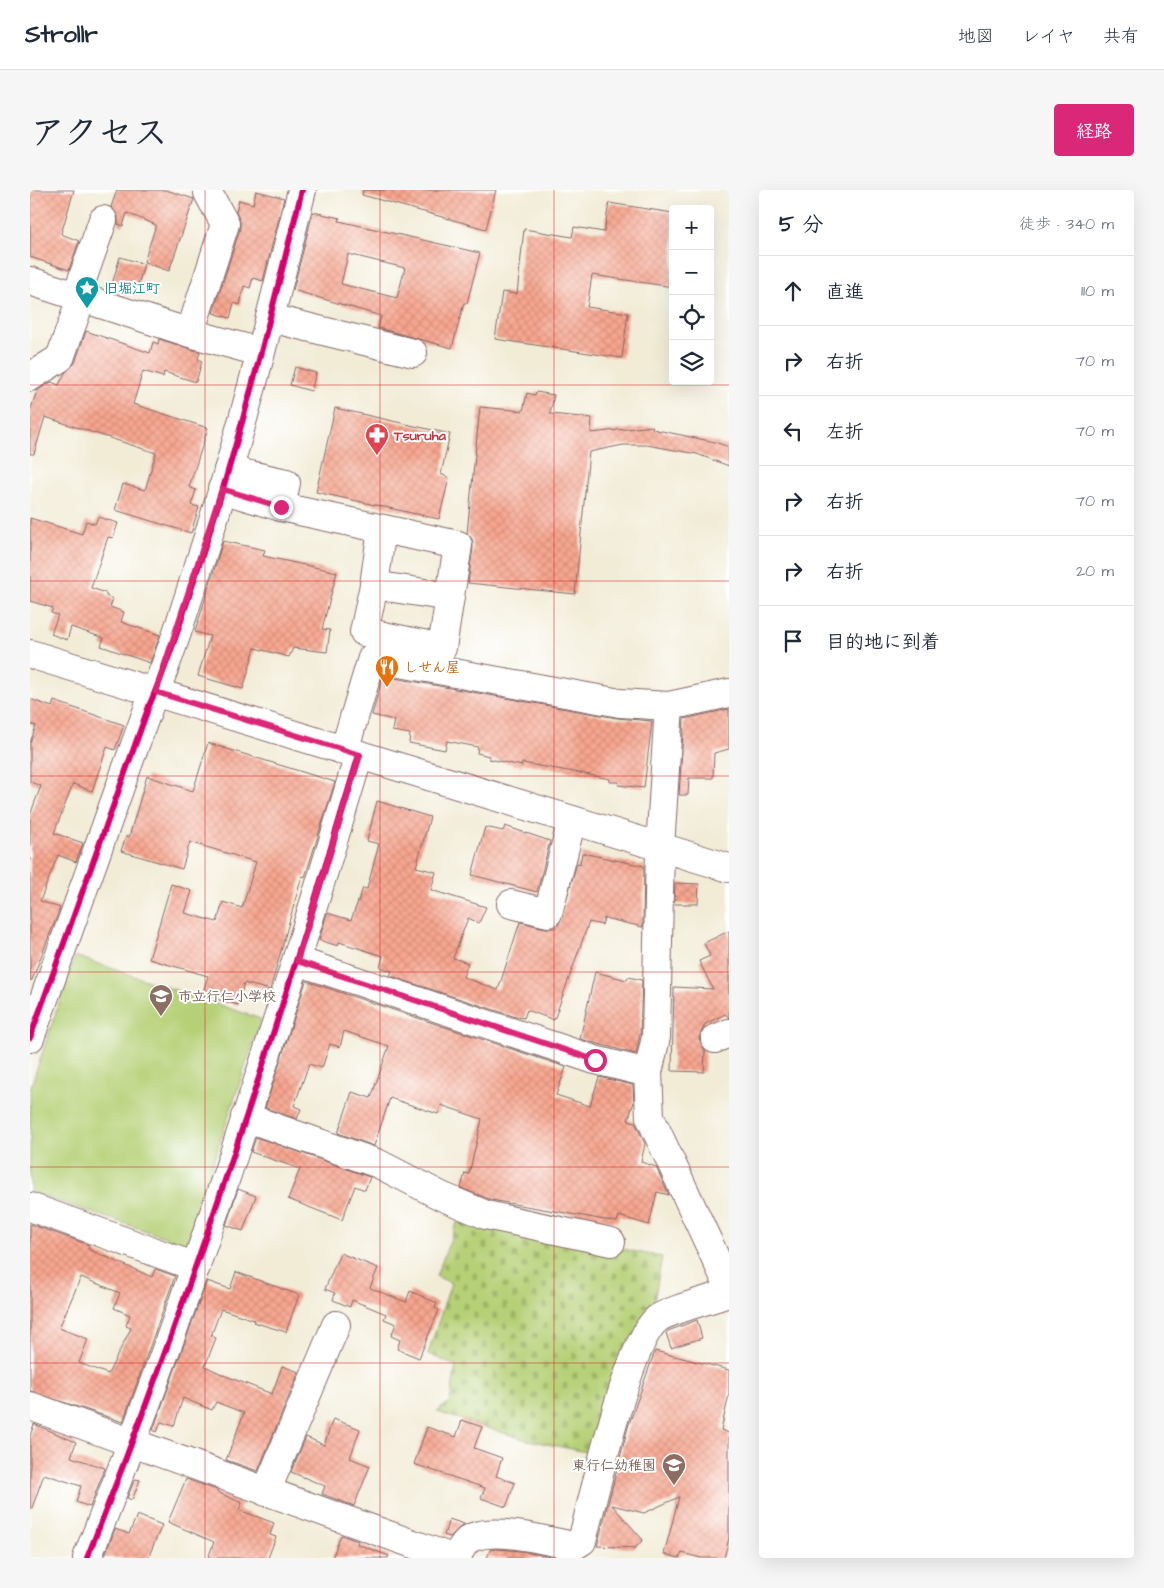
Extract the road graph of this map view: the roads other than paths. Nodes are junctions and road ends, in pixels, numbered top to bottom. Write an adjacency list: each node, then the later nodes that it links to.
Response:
1 (209, 190): 7 (street)
2 (302, 190): 6 (street)
3 (103, 220): 5 (street)
4 (30, 281): 5 (street)
5 (78, 298): 7 (street); 10 (street)
6 (270, 318): 8 (street); 9 (street)
7 (190, 333): 8 (street)
8 (260, 352): 11 (street)
9 (413, 353)
10 (30, 377)
11 (225, 480): 12 (street); 16 (street)
12 (382, 529): 13 (street); 14 (street)
13 (374, 585): 14 (street); 14 (street)
14 (450, 597)
15 (30, 654): 16 (street)
16 (156, 692): 19 (street); 25 (street)
17 (729, 693): 18 (street)
18 (669, 706): 19 (street); 21 (street)
19 (352, 753): 20 (street); 24 (street)
20 (572, 820): 21 (street); 23 (street)
21 (660, 848): 22 (street); 26 (street)
22 (729, 868)
23 (511, 904)
24 (297, 961): 26 (street); 27 (street)
25 (30, 1038)
26 (648, 1073): 31 (street)
27 (245, 1117): 29 (street); 30 (street)
28 (30, 1207): 30 (street)
29 (611, 1242)
30 (196, 1267): 35 (street)
31 (729, 1287)
32 (729, 1293): 39 (street)
33 (336, 1325): 36 (street)
34 (30, 1406): 35 (street)
35 (132, 1444): 36 (street); 37 (street)
36 (266, 1492): 38 (street)
37 (87, 1558)
38 (452, 1558)
39 (457, 1558)

